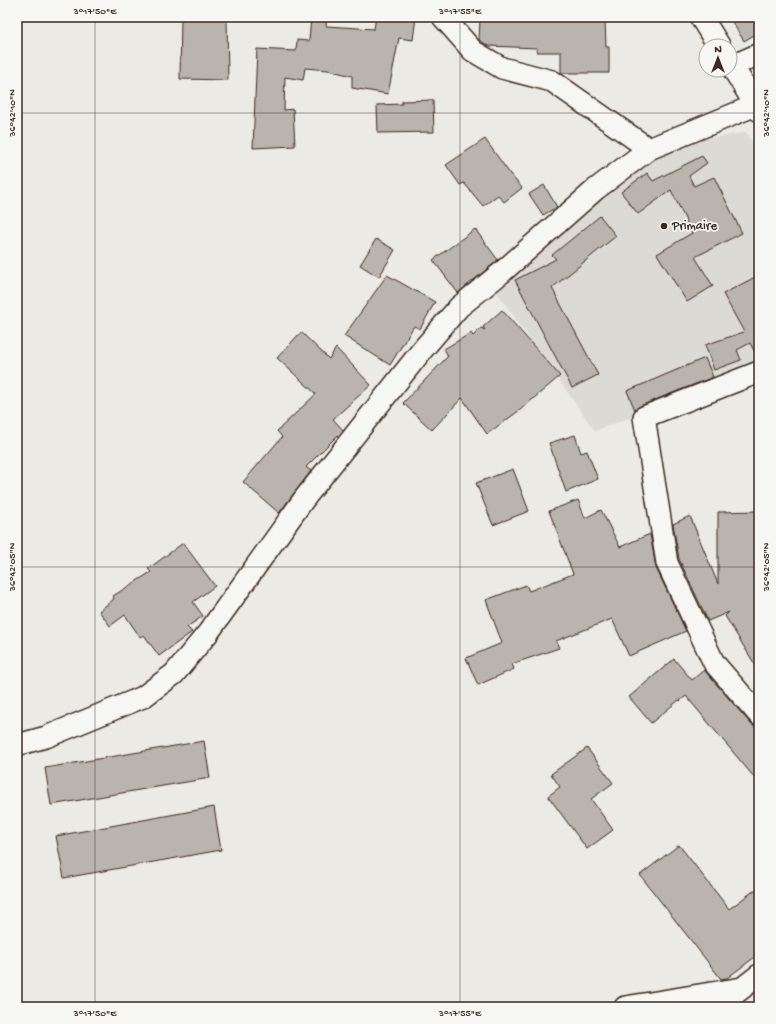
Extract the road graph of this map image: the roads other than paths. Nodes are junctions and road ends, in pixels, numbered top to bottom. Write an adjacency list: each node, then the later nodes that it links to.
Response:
1 (443, 17): 8 (street)
2 (701, 17): 3 (main road)
3 (714, 38)
4 (759, 54): 5 (street)
5 (738, 62)
6 (738, 75): 7 (main road)
7 (758, 107): 8 (street)
8 (649, 149): 11 (street)
9 (759, 372): 10 (street)
10 (759, 715)
11 (17, 744)
12 (759, 975): 13 (street)
13 (742, 988): 14 (street); 15 (street)
14 (625, 1007)
15 (718, 1007)

